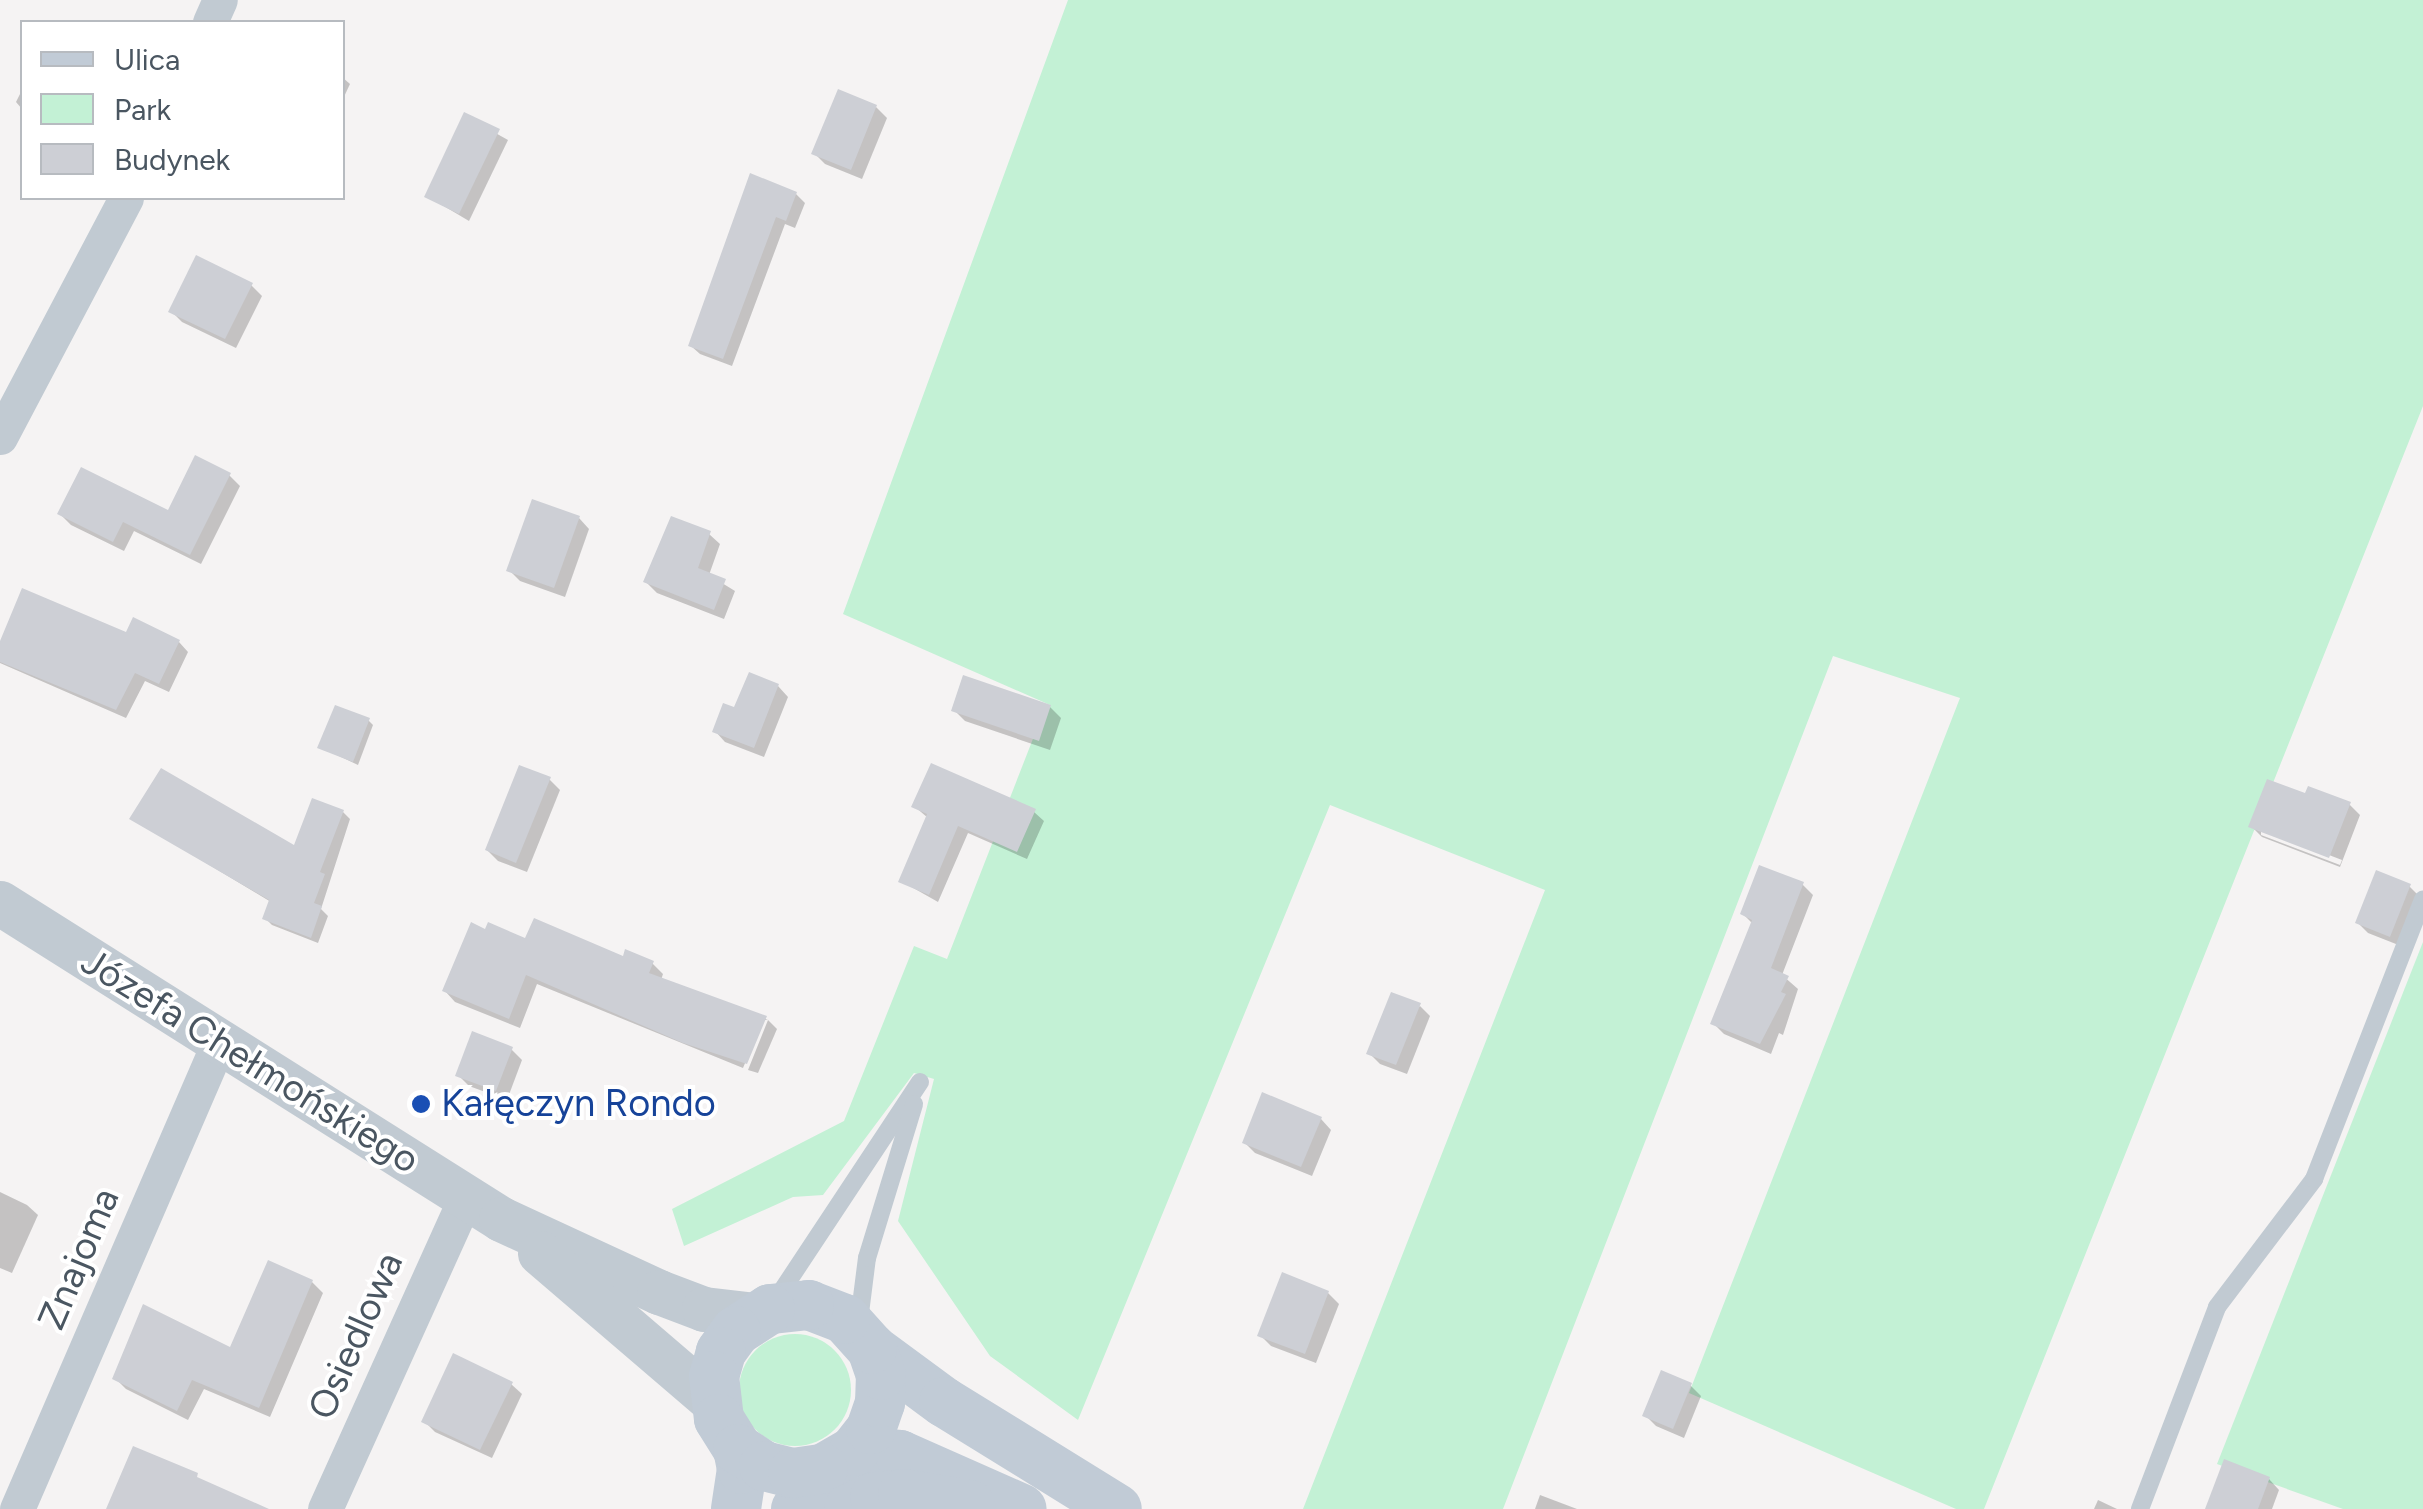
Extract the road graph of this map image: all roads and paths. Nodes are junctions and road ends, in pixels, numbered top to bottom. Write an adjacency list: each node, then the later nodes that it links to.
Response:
1 (125, 200): 2 (street)
2 (0, 437)
3 (2423, 899): 18 (lane)
4 (0, 902): 5 (street, Józefa Chełmońskiego)
5 (219, 1042): 6 (street, Józefa Chełmońskiego); 12 (street, Znajoma)
6 (483, 1208): 7 (street, Józefa Chełmońskiego); 9 (street, Józefa Chełmońskiego); 13 (street, Osiedlowa)
7 (763, 1312): 8 (main road); 8 (lane); 9 (main road)
8 (866, 1340): 11 (main road); 17 (main road)
9 (714, 1402): 10 (main road)
10 (738, 1449): 11 (main road); 14 (main road)
11 (830, 1485): 15 (main road); 16 (main road)
12 (17, 1509)
13 (324, 1509)
14 (736, 1509)
15 (986, 1509)
16 (1022, 1509)
17 (1117, 1509)
18 (2140, 1509)

